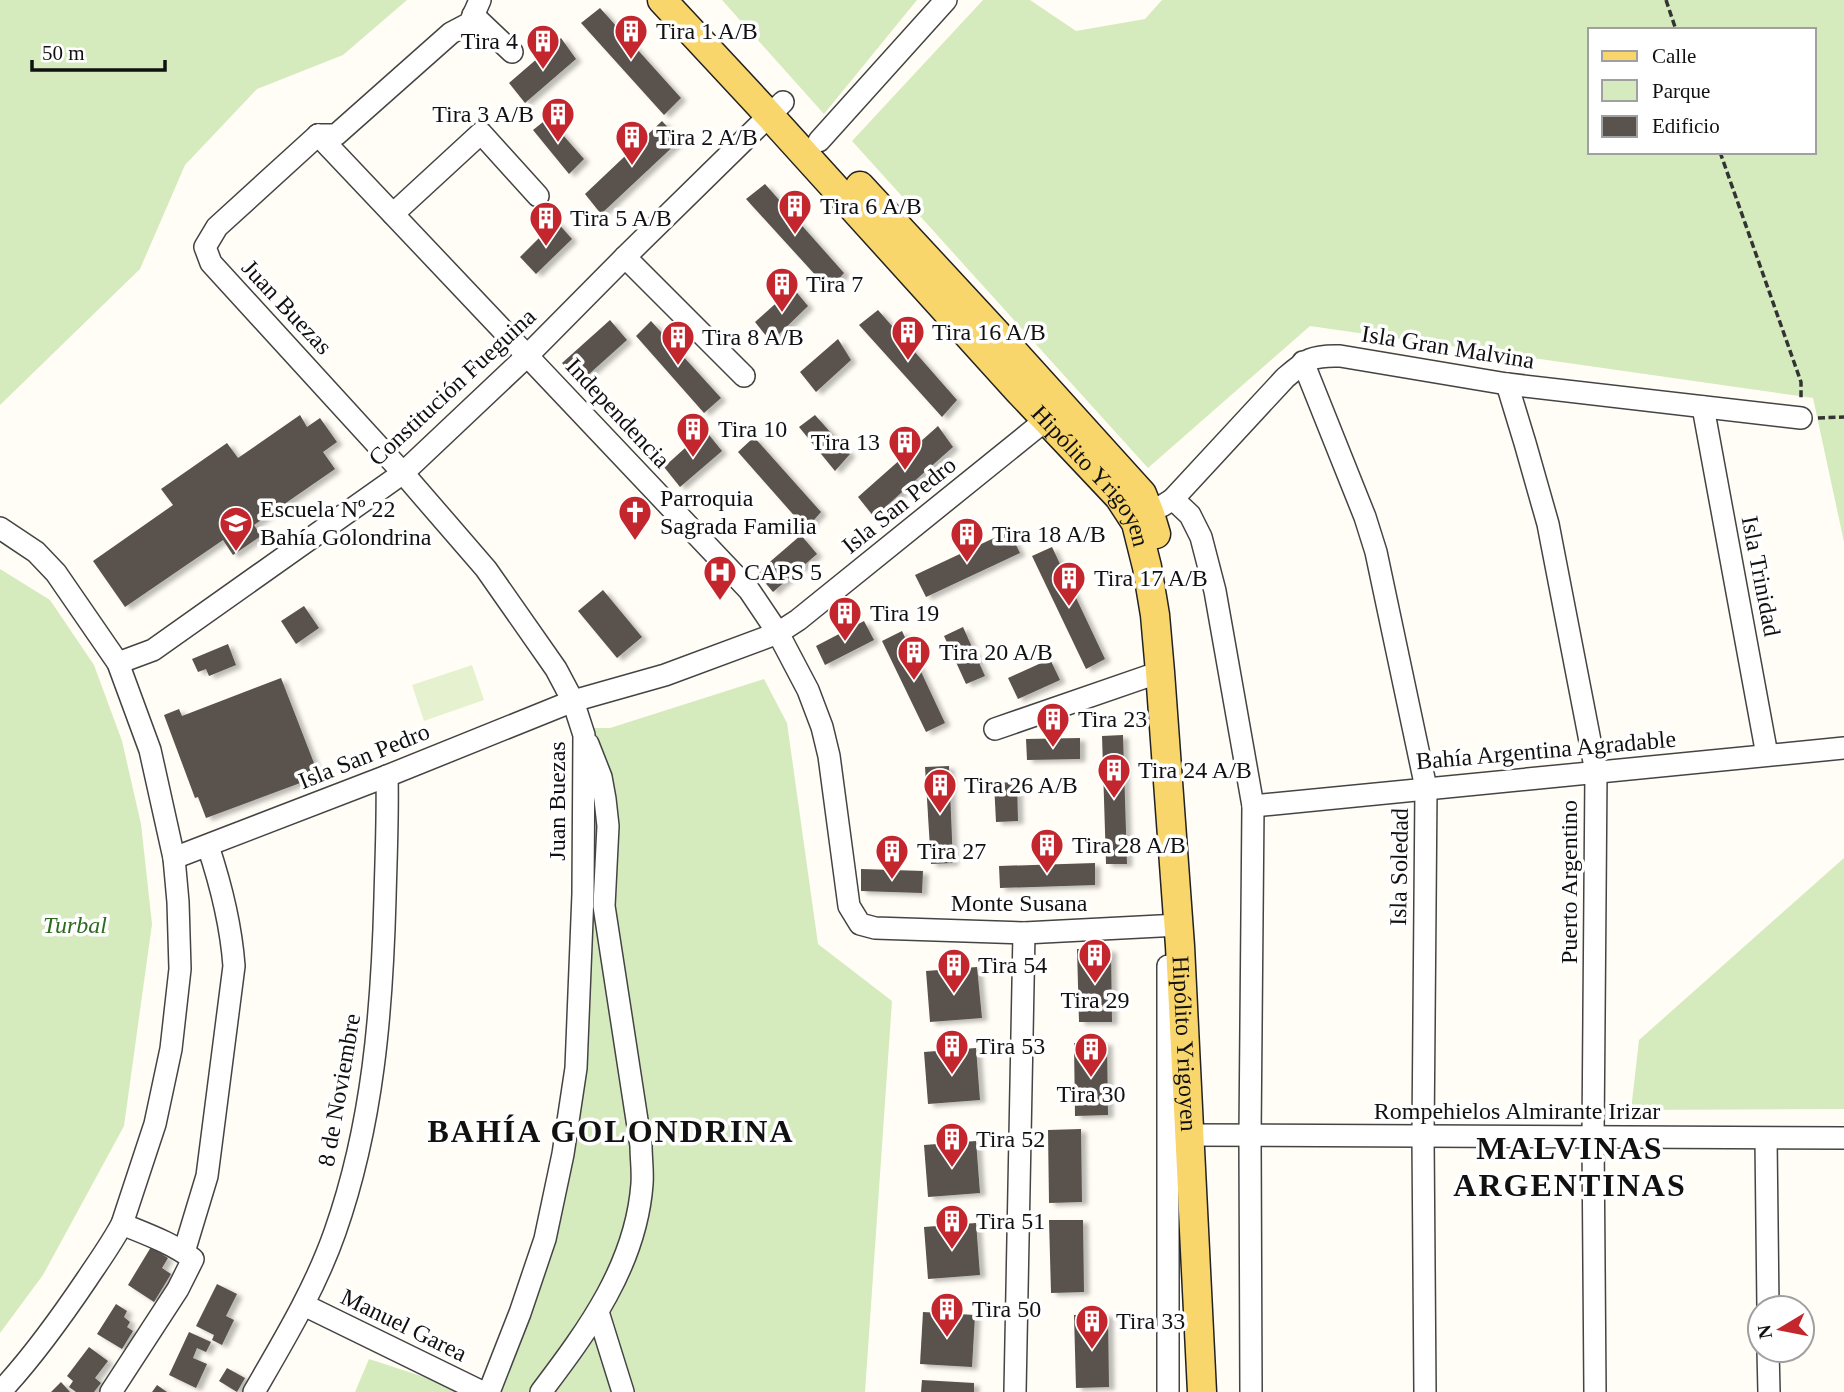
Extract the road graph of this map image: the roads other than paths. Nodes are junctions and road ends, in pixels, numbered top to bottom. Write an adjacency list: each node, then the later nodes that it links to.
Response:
1 (662, 0): 6 (main road, Hipólito Yrigoyen)
2 (687, 0): 6 (main road, Hipólito Yrigoyen)
3 (946, 0): 8 (street)
4 (474, 13): 5 (street); 7 (street)
5 (512, 52)
6 (776, 108): 8 (main road, Hipólito Yrigoyen); 11 (street, Constitución Fueguina); 18 (main road, Hipólito Yrigoyen)
7 (318, 135): 10 (street, Independencia); 19 (street, Juan Buezas)
8 (819, 141): 20 (main road, Hipólito Yrigoyen)
9 (538, 196): 10 (street)
10 (393, 214): 12 (street, Independencia)
11 (625, 257): 12 (street, Constitución Fueguina); 14 (street)
12 (527, 356): 19 (street, Constitución Fueguina); 22 (street, Independencia)
13 (1303, 362): 15 (street, Isla Gran Malvina); 20 (street); 32 (street, Isla Soledad)
14 (744, 376)
15 (1507, 384): 16 (street, Isla Gran Malvina); 30 (street, Puerto Argentino)
16 (1703, 407): 17 (street, Isla Gran Malvina); 29 (street, Isla Trinidad)
17 (1801, 418)
18 (1047, 419): 22 (street, Isla San Pedro); 24 (main road, Hipólito Yrigoyen)
19 (403, 473): 23 (street, Constitución Fueguina); 25 (street, Juan Buezas)
20 (1162, 506): 33 (street); 39 (main road, Hipólito Yrigoyen)
21 (0, 528): 23 (street)
22 (778, 633): 25 (street, Isla San Pedro); 36 (street, Independencia)
23 (118, 663): 35 (street)
24 (1160, 672): 26 (street); 37 (main road, Hipólito Yrigoyen)
25 (573, 701): 27 (street, Juan Buezas); 31 (street, Isla San Pedro)
26 (995, 729)
27 (584, 735): 49 (street); 55 (street, Juan Buezas)
28 (1844, 748): 29 (street, Bahía Argentina Agradable)
29 (1768, 755): 30 (street, Bahía Argentina Agradable)
30 (1596, 772): 32 (street, Bahía Argentina Agradable); 42 (street, Puerto Argentino)
31 (387, 776): 34 (street, Isla San Pedro); 48 (street, 8 de Noviembre)
32 (1426, 788): 33 (street, Bahía Argentina Agradable); 41 (street, Isla Soledad)
33 (1253, 806): 40 (street)
34 (208, 846): 35 (street, Isla San Pedro); 46 (street)
35 (174, 858): 45 (street)
36 (860, 924): 38 (street, Monte Susana)
37 (1174, 925): 38 (street, Monte Susana); 39 (main road, Hipólito Yrigoyen); 59 (street)
38 (1024, 933): 58 (street)
39 (1197, 1135): 40 (street, Rompehielos Almirante Irizar); 60 (main road, Hipólito Yrigoyen); 61 (main road, Hipólito Yrigoyen)
40 (1250, 1136): 41 (street, Rompehielos Almirante Irizar); 62 (street)
41 (1423, 1137): 42 (street, Rompehielos Almirante Irizar); 63 (street, Isla Soledad)
42 (1593, 1138): 44 (street, Rompehielos Almirante Irizar); 64 (street, Puerto Argentino)
43 (1844, 1138): 44 (street, Rompehielos Almirante Irizar)
44 (1766, 1139): 47 (street)
45 (122, 1224): 46 (street); 51 (street)
46 (184, 1252): 52 (street)
47 (1768, 1294)
48 (304, 1305): 53 (street, 8 de Noviembre); 54 (street, Manuel Garea)
49 (598, 1312): 56 (street); 57 (street)
50 (1768, 1364): 65 (street)
51 (0, 1392)
52 (111, 1392)
53 (254, 1392)
54 (482, 1392)
55 (489, 1392)
56 (541, 1392)
57 (623, 1392)
58 (1015, 1392)
59 (1168, 1392)
60 (1202, 1392)
61 (1214, 1392)
62 (1251, 1392)
63 (1425, 1392)
64 (1595, 1392)
65 (1769, 1392)

